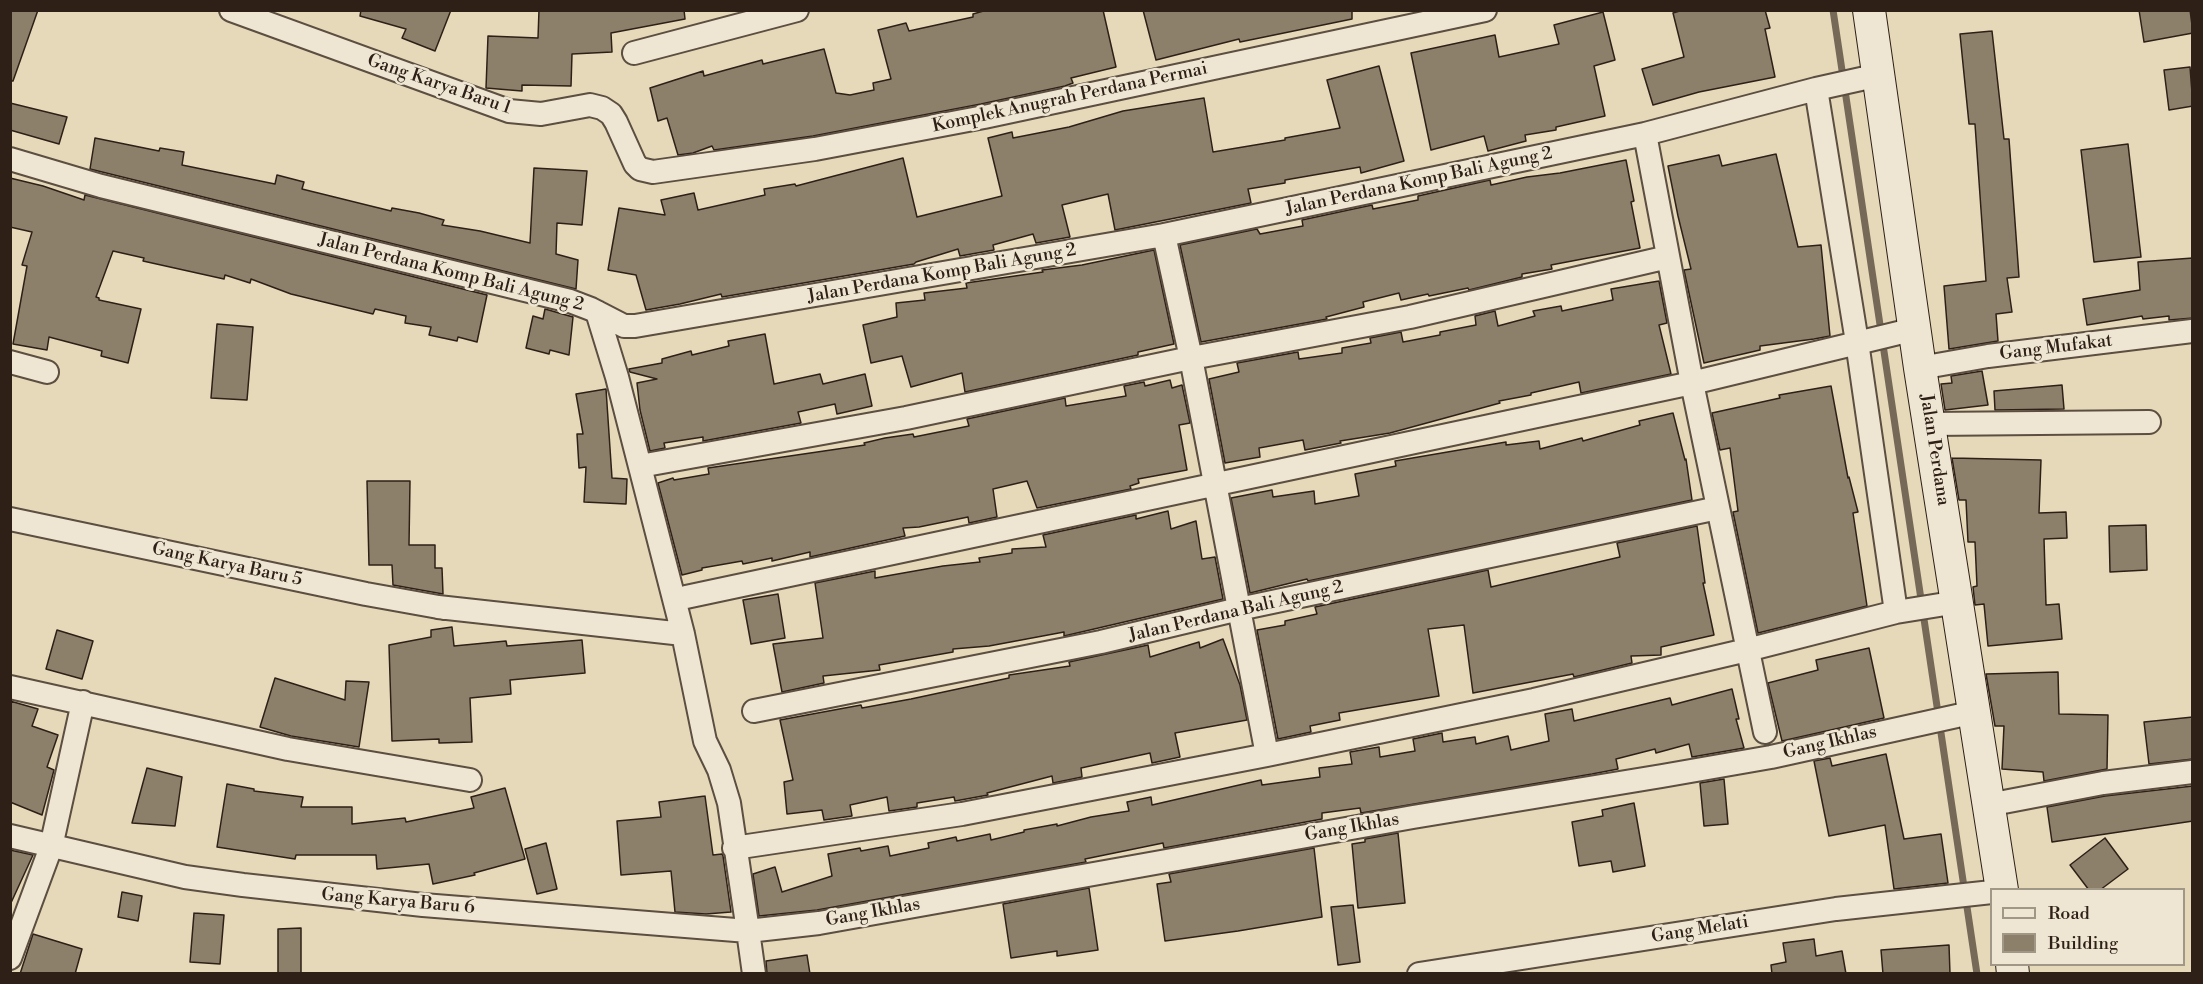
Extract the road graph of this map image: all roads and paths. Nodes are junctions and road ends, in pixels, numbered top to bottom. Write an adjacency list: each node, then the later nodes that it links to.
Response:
1 (231, 10): 10 (street, Gang Karya Baru 1)
2 (798, 10): 5 (street)
3 (1485, 10): 10 (street, Komplek Anugrah Perdana Permai)
4 (1869, 10): 6 (street, Jalan Perdana)
5 (634, 53)
6 (1872, 77): 7 (street, Jalan Perdana Komp Bali Agung 2); 14 (street, Jalan Perdana)
7 (1820, 88): 8 (street, Jalan Perdana Komp Bali Agung 2); 16 (street)
8 (1645, 134): 11 (street, Jalan Perdana Komp Bali Agung 2); 12 (street)
9 (10, 159): 13 (street, Jalan Perdana Komp Bali Agung 2)
10 (653, 172)
11 (1164, 235): 13 (street, Jalan Perdana Komp Bali Agung 2); 17 (street)
12 (1668, 257): 17 (street); 21 (street)
13 (597, 312): 24 (street)
14 (1911, 330): 16 (street); 19 (street, Jalan Perdana)
15 (2193, 332): 19 (street, Gang Mufakat)
16 (1861, 341): 21 (street); 31 (street)
17 (1191, 358): 24 (street); 25 (street)
18 (10, 362): 20 (street)
19 (1920, 368): 23 (street, Jalan Perdana)
20 (47, 372)
21 (1692, 383): 25 (street); 26 (street)
22 (2149, 422): 23 (street)
23 (1930, 424): 29 (street, Jalan Perdana)
24 (640, 466): 32 (street)
25 (1215, 484): 28 (street); 30 (street)
26 (1718, 508): 30 (street, Jalan Perdana Bali Agung 2); 33 (street)
27 (10, 519): 32 (street, Gang Karya Baru 5)
28 (686, 597)
29 (1950, 603): 31 (street); 37 (street, Jalan Perdana)
30 (1239, 609): 36 (street, Jalan Perdana Bali Agung 2); 39 (street)
31 (1899, 611): 33 (street)
32 (683, 634): 45 (street)
33 (1748, 650): 38 (street); 39 (street)
34 (10, 687): 35 (street)
35 (83, 702): 41 (street); 44 (street)
36 (754, 711)
37 (1964, 714): 42 (street, Jalan Perdana); 48 (street, Gang Ikhlas)
38 (1765, 732)
39 (1267, 755): 45 (street)
40 (2193, 772): 42 (street)
41 (470, 780)
42 (1989, 805): 46 (street, Jalan Perdana)
43 (10, 836): 44 (street, Gang Karya Baru 6)
44 (51, 847): 48 (street, Gang Karya Baru 6); 49 (street)
45 (739, 848): 48 (street)
46 (1992, 888)
47 (1990, 892): 51 (street, Gang Melati)
48 (748, 931): 50 (street)
49 (10, 958)
50 (754, 974)
51 (1419, 974)

